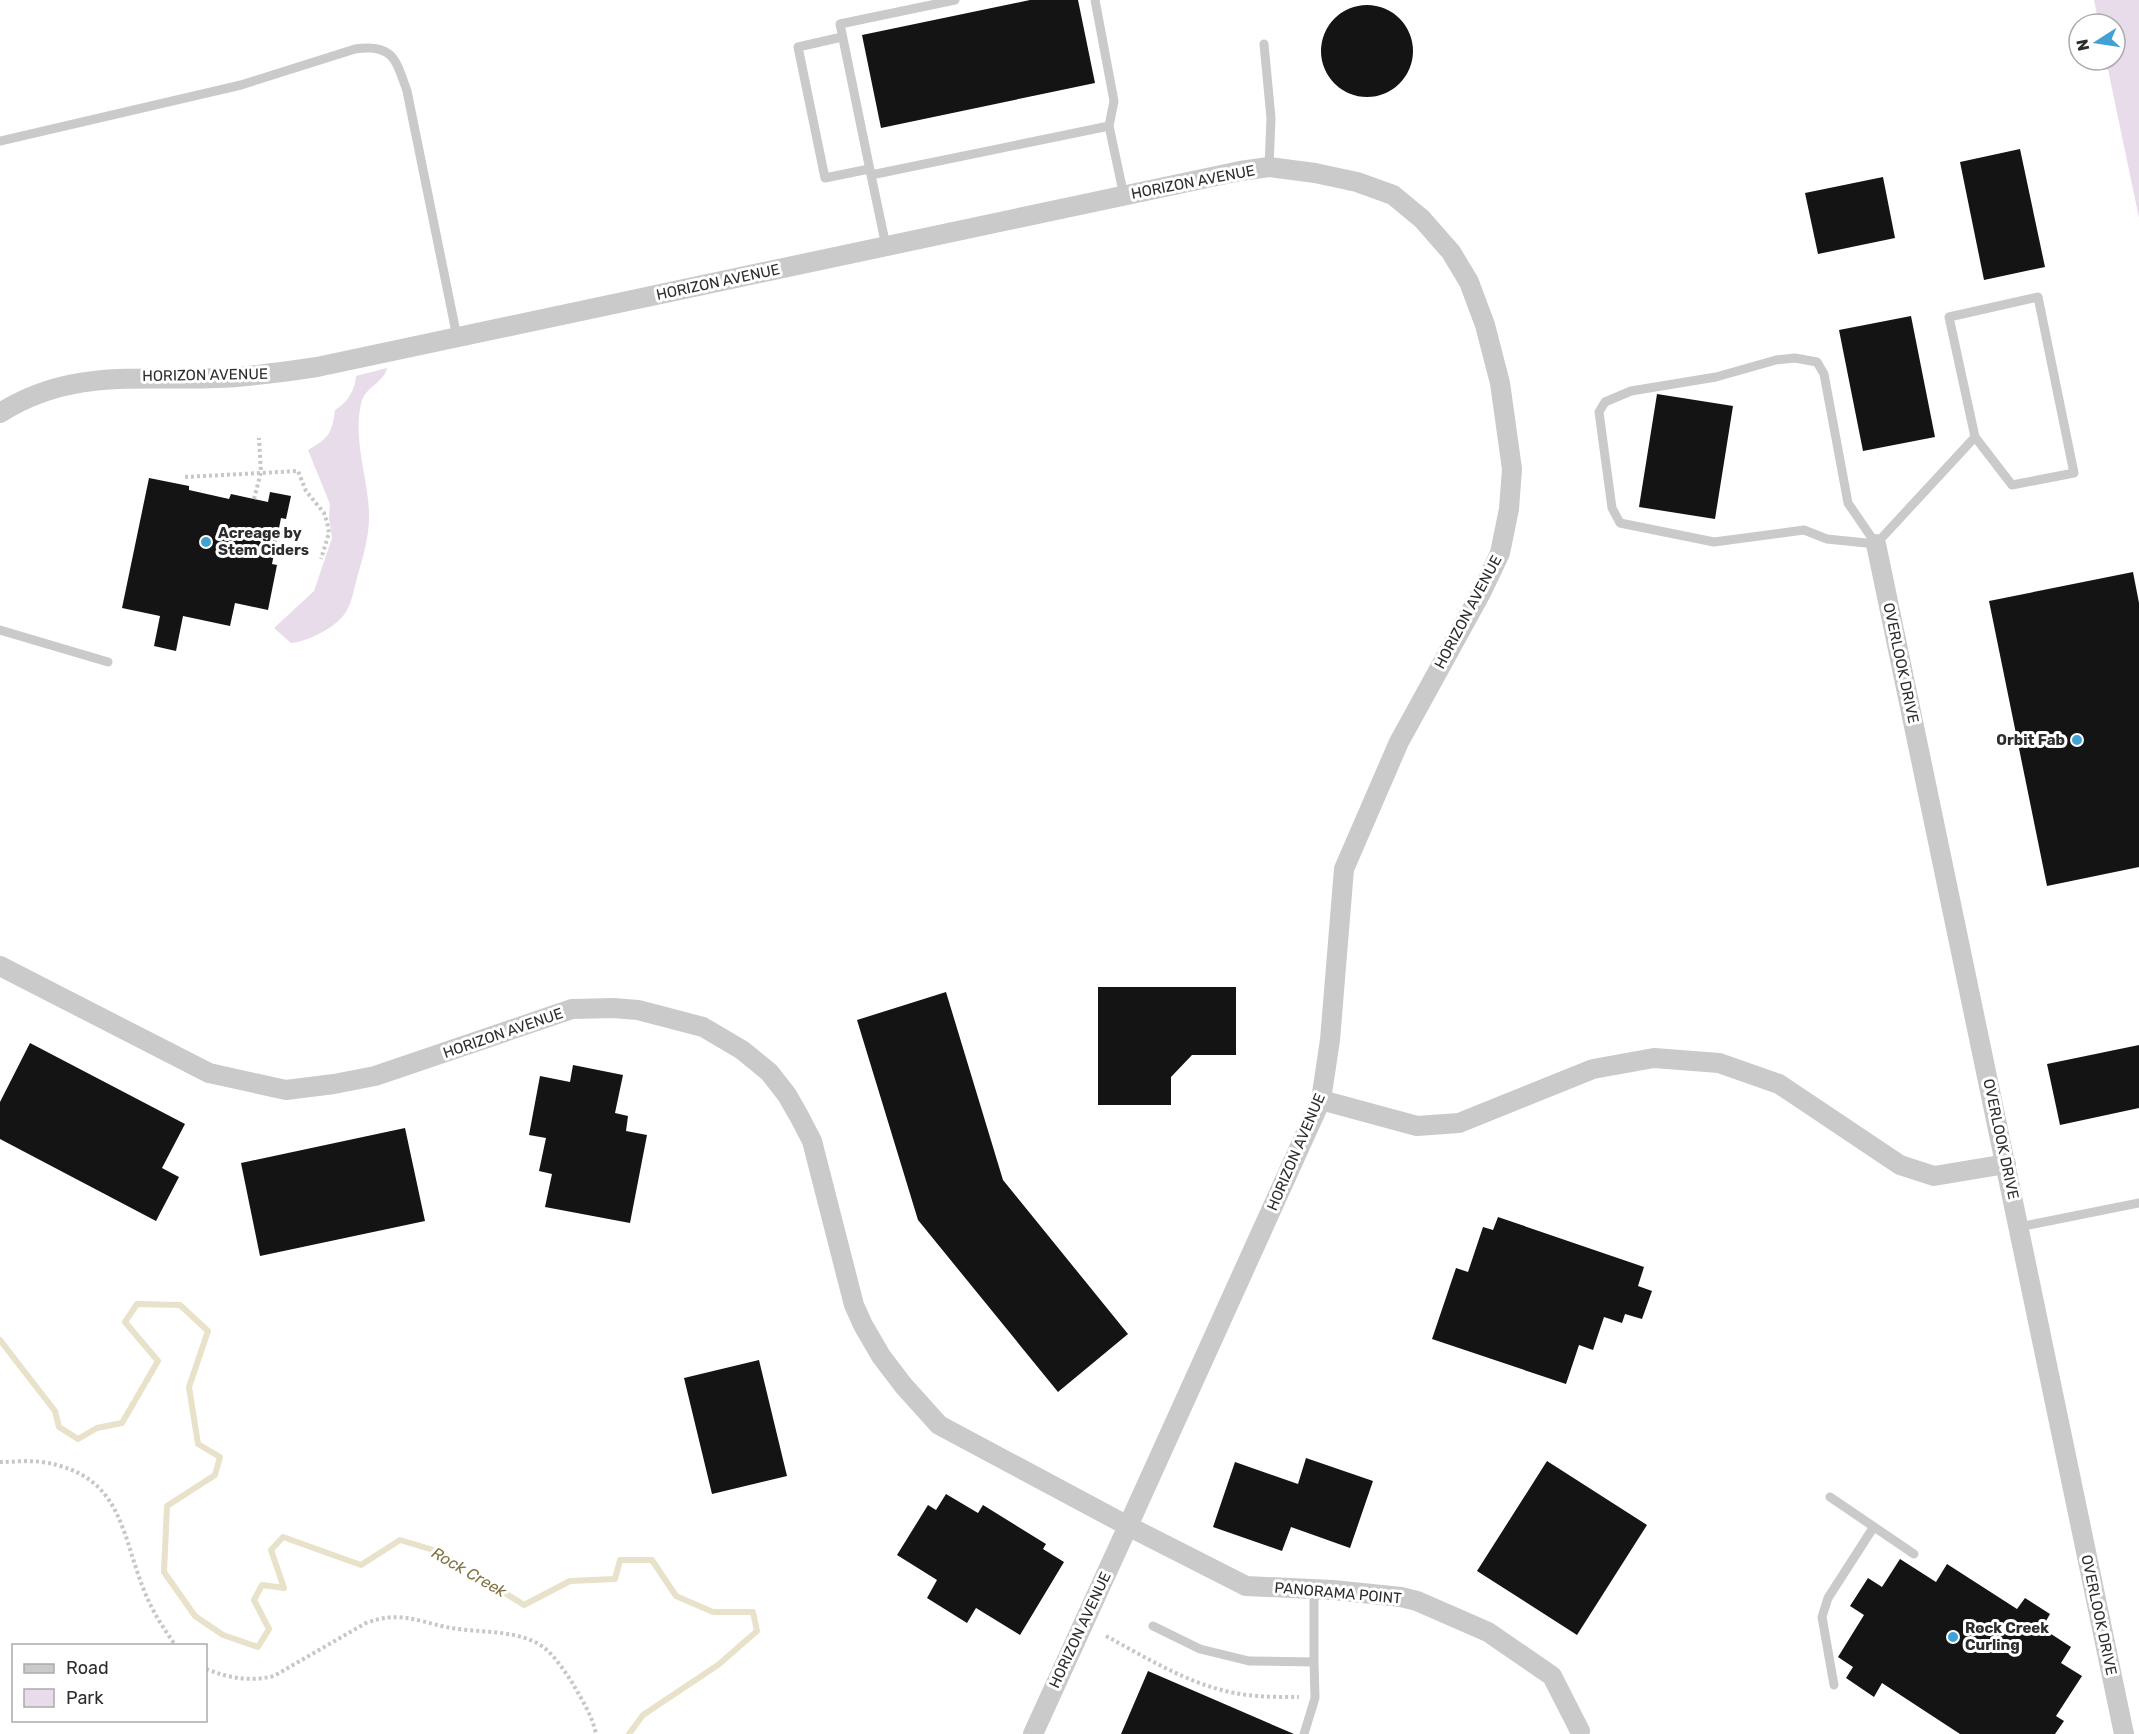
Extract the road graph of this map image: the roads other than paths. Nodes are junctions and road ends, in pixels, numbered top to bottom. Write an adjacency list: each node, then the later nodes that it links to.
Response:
1 (955, 0): 3 (lane)
2 (1095, 0): 5 (lane)
3 (842, 37): 8 (lane); 8 (lane)
4 (1264, 44): 7 (lane)
5 (1109, 126): 8 (lane); 9 (lane)
6 (0, 141): 11 (lane)
7 (1269, 167): 9 (street, HORIZON AVENUE); 18 (street, HORIZON AVENUE)
8 (870, 172): 10 (lane)
9 (1124, 196): 10 (street, HORIZON AVENUE)
10 (886, 246): 11 (street, HORIZON AVENUE)
11 (458, 337): 12 (street, HORIZON AVENUE)
12 (0, 413)
13 (1975, 437): 13 (lane); 14 (lane)
14 (1876, 544): 14 (lane); 19 (street, OVERLOOK DRIVE)
15 (0, 630): 16 (lane)
16 (108, 662)
17 (0, 966): 23 (street, HORIZON AVENUE)
18 (1321, 1100): 19 (street); 23 (street, HORIZON AVENUE)
19 (2006, 1164): 21 (street, OVERLOOK DRIVE)
20 (2139, 1203): 21 (lane)
21 (2019, 1227): 33 (street, OVERLOOK DRIVE)
22 (1830, 1497): 24 (lane)
23 (1128, 1526): 26 (street, PANORAMA POINT); 31 (street, HORIZON AVENUE)
24 (1873, 1528): 25 (lane); 29 (lane)
25 (1914, 1554)
26 (1314, 1590): 28 (lane); 30 (street, PANORAMA POINT)
27 (1153, 1626): 28 (lane)
28 (1314, 1662): 32 (lane)
29 (1834, 1685)
30 (1580, 1731)
31 (1033, 1734)
32 (1304, 1734)
33 (2124, 1734)

